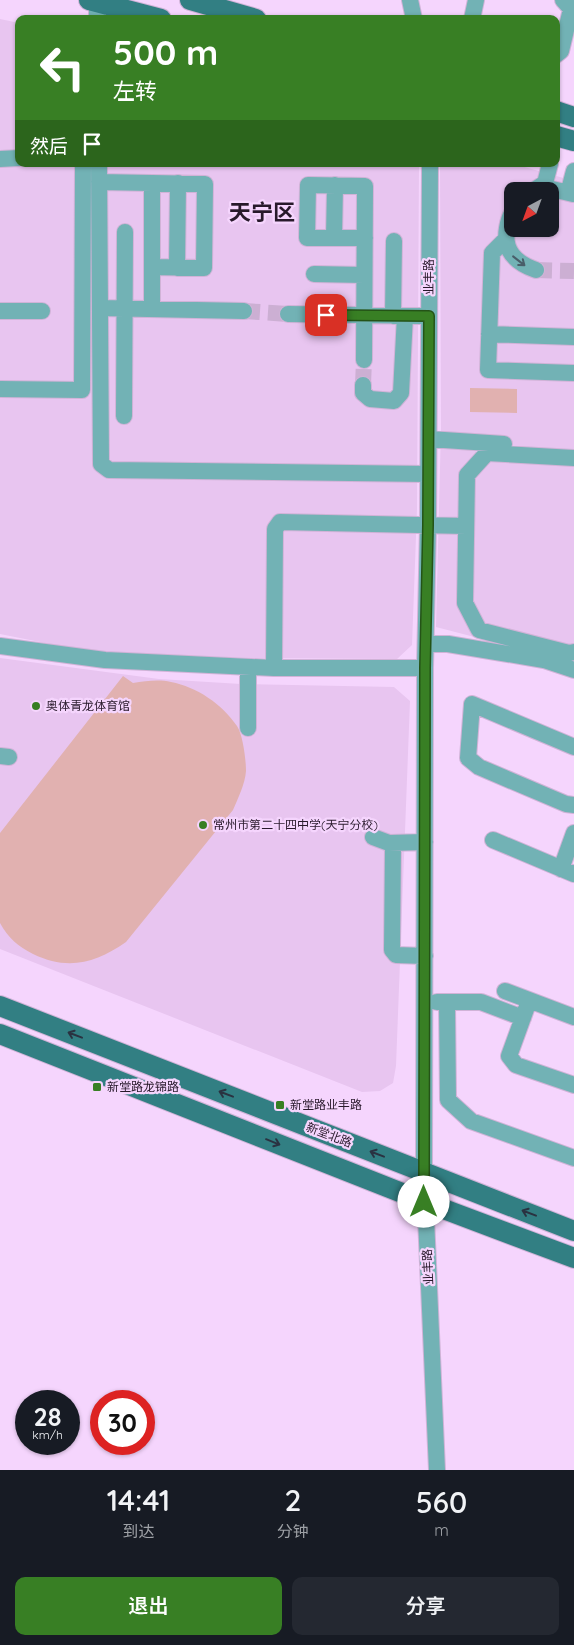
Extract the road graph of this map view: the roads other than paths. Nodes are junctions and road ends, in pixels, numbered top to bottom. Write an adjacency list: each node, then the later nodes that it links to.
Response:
1 (190, 0): 7 (main road)
2 (410, 0): 8 (street)
3 (476, 0): 9 (street)
4 (563, 0): 10 (street)
5 (95, 7): 6 (main road)
6 (140, 15)
7 (242, 15)
8 (413, 15)
9 (473, 15)
10 (560, 52)
11 (560, 112): 12 (main road)
12 (574, 117)
13 (15, 158): 14 (street)
14 (0, 159)
15 (83, 167): 52 (street)
16 (99, 167): 20 (street)
17 (430, 167): 46 (street, 业丰路)
18 (549, 167): 21 (street)
19 (574, 171): 26 (street)
20 (99, 182): 22 (street); 37 (street)
21 (545, 182)
22 (152, 183): 23 (street); 32 (street)
23 (178, 184): 33 (street); 33 (street)
24 (335, 185): 28 (street); 28 (street); 29 (street)
25 (559, 191): 26 (street)
26 (573, 194)
27 (126, 232): 38 (street)
28 (334, 238): 29 (street)
29 (364, 238): 36 (street)
30 (505, 240): 34 (street, one-way to 34); 47 (street)
31 (394, 242): 45 (street)
32 (152, 267): 33 (street); 39 (street)
33 (177, 268)
34 (536, 270)
35 (314, 274): 36 (street)
36 (364, 275): 44 (street)
37 (100, 308): 38 (street); 57 (street)
38 (125, 308): 39 (street); 53 (street)
39 (152, 309): 42 (street)
40 (0, 311): 41 (street)
41 (42, 311)
42 (244, 311)
43 (288, 314): 44 (street)
44 (364, 315): 45 (street); 49 (street)
45 (399, 316): 46 (street); 51 (street)
46 (429, 316): 54 (street, 业丰路)
47 (489, 334): 48 (street); 50 (street)
48 (574, 337)
49 (364, 360)
50 (574, 373)
51 (363, 385)
52 (0, 389)
53 (124, 416)
54 (429, 439): 55 (street); 57 (street, 业丰路)
55 (574, 448)
56 (574, 458): 59 (street)
57 (428, 474): 58 (street, 业丰路)
58 (428, 525): 59 (street); 60 (street, 业丰路); 64 (street)
59 (466, 526): 62 (street)
60 (426, 644): 65 (street, 业丰路); 66 (street)
61 (0, 646): 63 (street)
62 (574, 652)
63 (248, 667): 64 (street); 67 (street)
64 (274, 668): 65 (street)
65 (425, 668): 73 (street, 业丰路)
66 (574, 670)
67 (248, 728)
68 (574, 748): 69 (street)
69 (574, 805)
70 (574, 833): 75 (street)
71 (373, 837): 74 (street)
72 (494, 840): 75 (street)
73 (425, 842): 74 (street); 76 (street, 业丰路)
74 (393, 843): 76 (street)
75 (568, 872)
76 (425, 956): 79 (street, 业丰路)
77 (505, 991): 78 (street)
78 (529, 1000): 82 (street); 83 (street)
79 (424, 1002): 80 (street); 87 (street, 业丰路)
80 (447, 1002): 82 (street); 86 (street)
81 (0, 1006): 87 (main road, 新堂北路, one-way to 81)
82 (523, 1018): 85 (street)
83 (574, 1018)
84 (0, 1034): 88 (main road, one-way to 88)
85 (574, 1085)
86 (574, 1158)
87 (424, 1172): 88 (street, 业丰路); 89 (main road, 新堂北路, one-way to 87)
88 (424, 1202): 90 (main road); 91 (street, 业丰路)
89 (574, 1230)
90 (574, 1258)
91 (437, 1470)

